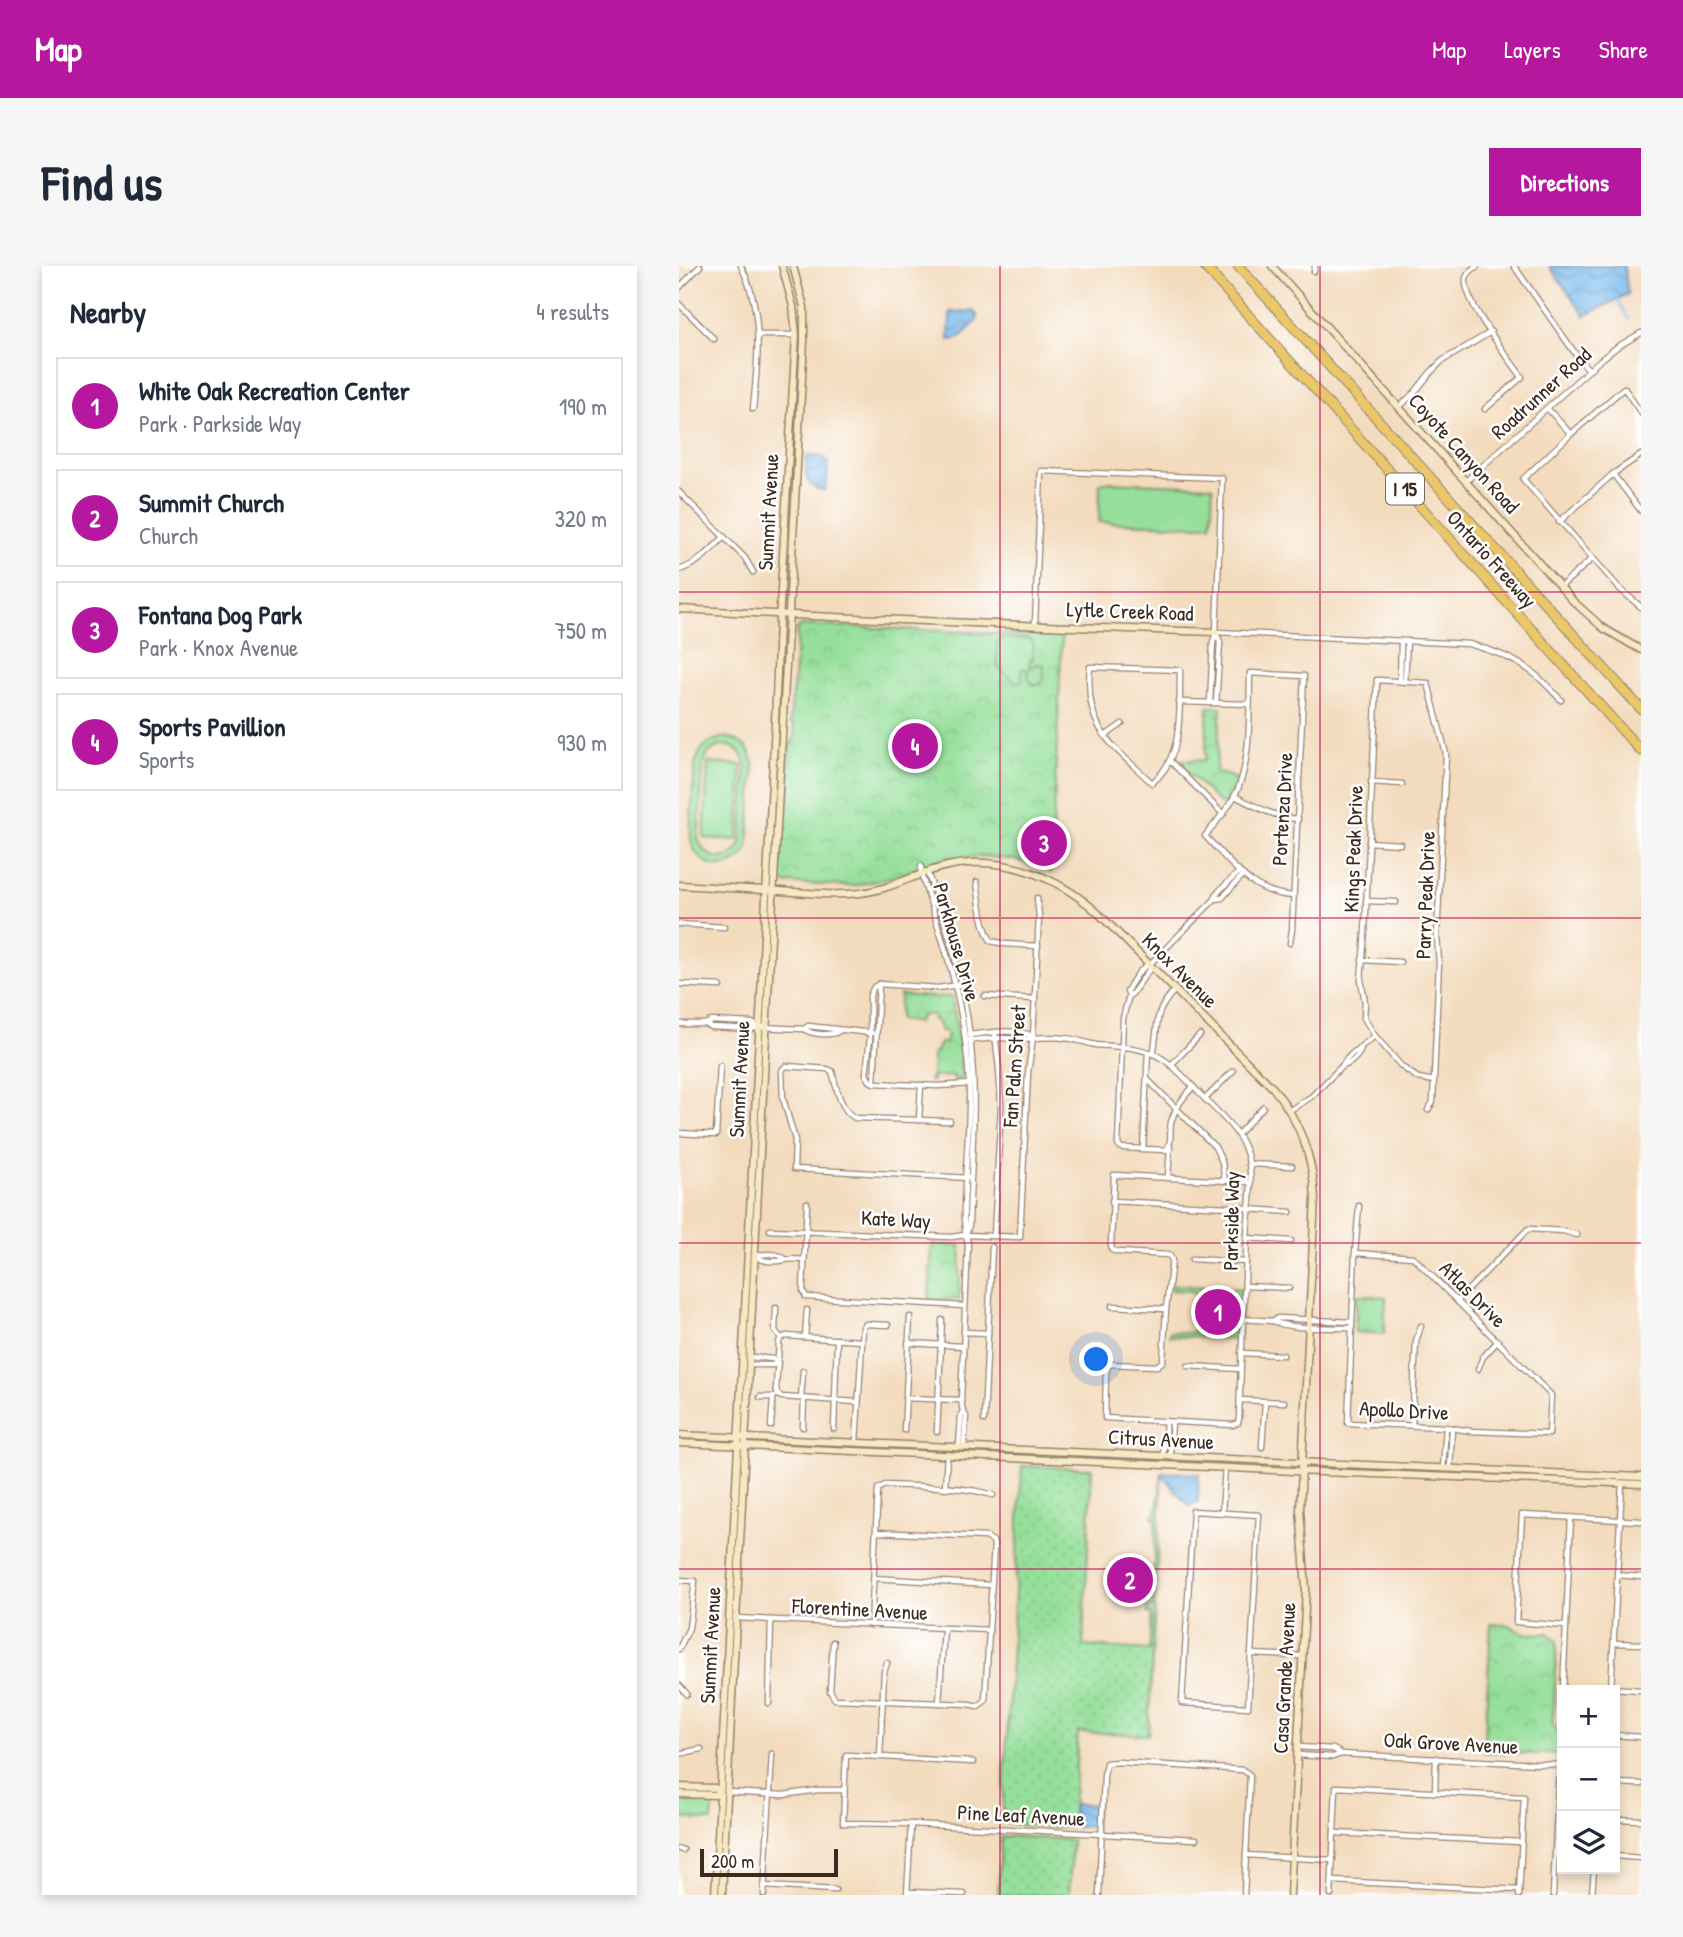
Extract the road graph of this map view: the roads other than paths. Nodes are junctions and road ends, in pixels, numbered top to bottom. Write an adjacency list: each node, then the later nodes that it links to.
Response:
1 (700, 266): 10 (street)
2 (741, 266): 14 (street)
3 (782, 266): 15 (main road, Summit Avenue)
4 (793, 266): 38 (main road, Summit Avenue)
5 (1204, 266): 51 (highway, Ontario Freeway / I 15)
6 (1238, 266): 48 (highway, Ontario Freeway / I 15)
7 (1272, 266): 18 (main road, Coyote Canyon Road)
8 (1477, 266): 12 (street)
9 (1514, 266): 17 (street)
10 (679, 288)
11 (679, 304): 16 (street)
12 (1492, 332): 18 (street); 21 (street)
13 (1641, 333): 17 (street, Roadrunner Road)
14 (759, 335): 15 (street); 20 (street)
15 (796, 335): 37 (main road, Summit Avenue)
16 (714, 339)
17 (1589, 370): 19 (street, Roadrunner Road)
18 (1399, 407): 26 (main road, Coyote Canyon Road)
19 (1547, 408): 23 (street); 26 (street, Roadrunner Road)
20 (753, 409)
21 (1485, 409)
22 (1641, 413): 23 (street)
23 (1571, 434): 29 (street)
24 (1641, 455): 25 (street)
25 (1612, 474): 28 (street); 29 (street)
26 (1466, 481): 34 (main road, Coyote Canyon Road)
27 (679, 492): 30 (street)
28 (1641, 511)
29 (1559, 522): 31 (street)
30 (724, 537): 32 (street); 33 (street)
31 (1593, 558): 34 (street); 35 (street)
32 (679, 570)
33 (753, 572)
34 (1560, 587): 42 (main road, Coyote Canyon Road)
35 (1641, 607)
36 (679, 609): 37 (main road, Lytle Creek Road)
37 (779, 614): 38 (main road, Lytle Creek Road); 65 (main road, Summit Avenue)
38 (789, 615): 39 (main road, Lytle Creek Road); 65 (main road, Summit Avenue)
39 (1035, 625): 40 (main road, Lytle Creek Road); 40 (street)
40 (1216, 632): 41 (street, Lytle Creek Road); 46 (street)
41 (1404, 642): 43 (street); 44 (street, Lytle Creek Road)
42 (1641, 650)
43 (1402, 682): 54 (street, Kings Peak Drive); 97 (street, Parry Peak Drive)
44 (1562, 700)
45 (1179, 702): 46 (street); 50 (street); 53 (street)
46 (1213, 703): 47 (street)
47 (1249, 704): 56 (street); 58 (street, Portenza Drive)
48 (1641, 708)
49 (1122, 724): 50 (street)
50 (1105, 736): 53 (street)
51 (1639, 748): 52 (highway, Ontario Freeway)
52 (1641, 757)
53 (1170, 761): 57 (street)
54 (1371, 782): 55 (street); 59 (street, Kings Peak Drive)
55 (1402, 784)
56 (1235, 796): 57 (street); 58 (street)
57 (1223, 814): 62 (street)
58 (1298, 819): 66 (street, Portenza Drive)
59 (1369, 842): 60 (street); 68 (street, Kings Peak Drive)
60 (1400, 844)
61 (924, 873): 65 (main road, Knox Avenue); 76 (main road, Knox Avenue); 78 (street, Parkhouse Drive)
62 (1241, 873): 66 (street); 76 (street)
63 (977, 882): 73 (street)
64 (679, 886): 65 (main road, Knox Avenue)
65 (770, 890): 84 (main road, Summit Avenue)
66 (1293, 896): 72 (street, Portenza Drive)
67 (1037, 898): 73 (street, Fan Palm Street)
68 (1366, 901): 69 (street); 74 (street, Kings Peak Drive)
69 (1397, 902)
70 (679, 924): 71 (street)
71 (724, 927)
72 (1290, 943)
73 (1038, 946): 82 (street, Fan Palm Street)
74 (1362, 960): 75 (street); 88 (street, Kings Peak Drive)
75 (1400, 962)
76 (1151, 965): 80 (main road, Knox Avenue); 91 (street)
77 (679, 984): 79 (street)
78 (959, 985): 85 (street); 90 (street, Parkhouse Drive)
79 (720, 986)
80 (1175, 990): 92 (street); 104 (main road, Knox Avenue)
81 (985, 996): 82 (street)
82 (1035, 999): 89 (street, Fan Palm Street)
83 (679, 1024): 84 (street)
84 (763, 1027): 85 (street); 133 (main road, Summit Avenue); 194 (main road, Summit Avenue)
85 (873, 1033): 99 (street)
86 (996, 1035): 89 (street, Parkside Way); 90 (street, Parkside Way); 126 (street)
87 (1200, 1035): 93 (street)
88 (1375, 1036): 97 (street); 104 (street)
89 (1033, 1037): 91 (street, Parkside Way); 128 (street, Fan Palm Street)
90 (967, 1038): 98 (street, Parkhouse Drive)
91 (1122, 1046): 92 (street, Parkside Way); 111 (street)
92 (1151, 1053): 93 (street, Parkside Way); 96 (street)
93 (1171, 1065): 100 (street, Parkside Way)
94 (720, 1066): 108 (street)
95 (1233, 1071): 101 (street)
96 (1147, 1079): 102 (street); 111 (street)
97 (1434, 1081): 105 (street, Parry Peak Drive)
98 (971, 1084): 99 (street); 114 (street, Parkhouse Drive)
99 (921, 1085): 106 (street)
100 (1193, 1087): 101 (street, Parkside Way); 102 (street)
101 (1205, 1099): 109 (street, Parkside Way)
102 (1177, 1107): 110 (street); 116 (street)
103 (1263, 1107): 109 (street)
104 (1290, 1110): 148 (main road, Knox Avenue)
105 (1428, 1110)
106 (919, 1120): 107 (street); 114 (street)
107 (950, 1121)
108 (679, 1133)
109 (1238, 1134): 112 (street, Parkside Way)
110 (1170, 1144): 111 (street); 115 (street)
111 (1143, 1149)
112 (1249, 1164): 113 (street); 117 (street, Parkside Way)
113 (1292, 1166)
114 (968, 1178): 125 (street, Parkhouse Drive)
115 (1168, 1178): 116 (street); 118 (street)
116 (1224, 1181): 117 (street)
117 (1250, 1182): 121 (street, Parkside Way)
118 (1112, 1201): 121 (street); 143 (street)
119 (807, 1203): 124 (street)
120 (1359, 1206): 132 (street, Apollo Drive)
121 (1248, 1208): 122 (street); 129 (street, Parkside Way)
122 (1290, 1212)
123 (770, 1230): 124 (street, Kate Way)
124 (806, 1231): 125 (street, Kate Way); 135 (street)
125 (965, 1235): 126 (street, Kate Way); 140 (street, Parkhouse Drive)
126 (994, 1235): 128 (street, Kate Way)
127 (1577, 1235): 139 (street)
128 (1020, 1237)
129 (1247, 1238): 130 (street); 136 (street, Parkside Way)
130 (1291, 1241)
131 (992, 1247): 153 (street)
132 (1355, 1253): 139 (street, Atlas Drive); 150 (street, Apollo Drive)
133 (755, 1256): 135 (street); 165 (main road, Summit Avenue)
134 (1192, 1259): 136 (street)
135 (804, 1260): 140 (street)
136 (1246, 1262): 137 (street, Parkside Way)
137 (1245, 1286): 138 (street); 146 (street, Parkside Way)
138 (1289, 1288)
139 (1457, 1300): 158 (street, Atlas Drive)
140 (964, 1306): 152 (street, Parkhouse Drive)
141 (1112, 1306): 143 (street)
142 (776, 1308): 155 (street)
143 (1166, 1309): 184 (street)
144 (807, 1310): 154 (street)
145 (910, 1317): 159 (street)
146 (1243, 1319): 148 (street); 162 (street, Parkside Way)
147 (942, 1320): 160 (street)
148 (1309, 1323): 150 (street); 204 (main road, Knox Avenue)
149 (888, 1325): 157 (street)
150 (1352, 1325): 185 (street, Apollo Drive)
151 (1421, 1326): 185 (street)
152 (964, 1332): 153 (street); 161 (street, Parkhouse Drive)
153 (989, 1333): 183 (street)
154 (805, 1337): 155 (street); 156 (street)
155 (781, 1338): 166 (street)
156 (837, 1339): 157 (street); 178 (street)
157 (861, 1340): 180 (street)
158 (1498, 1342): 170 (street); 192 (street, Atlas Drive)
159 (908, 1343): 160 (street); 174 (street)
160 (941, 1345): 161 (street); 176 (street)
161 (963, 1346): 179 (street, Parkhouse Drive)
162 (1241, 1353): 163 (street); 169 (street, Parkside Way)
163 (1283, 1355)
164 (767, 1358): 165 (street); 166 (street); 167 (street)
165 (749, 1361): 167 (street); 194 (main road, Summit Avenue)
166 (778, 1362): 167 (street); 173 (street)
167 (766, 1365)
168 (1188, 1366): 169 (street)
169 (1240, 1369): 177 (street, Parkside Way)
170 (1478, 1369)
171 (803, 1371): 175 (street)
172 (760, 1397): 173 (street)
173 (775, 1397): 175 (street); 186 (street)
174 (905, 1398): 176 (street); 190 (street)
175 (803, 1399): 178 (street); 187 (street)
176 (939, 1399): 179 (street); 191 (street)
177 (1240, 1400): 181 (street); 184 (street, Parkside Way)
178 (834, 1401): 180 (street); 189 (street)
179 (961, 1401): 198 (street, Parkhouse Drive)
180 (857, 1402): 195 (street)
181 (1265, 1402): 182 (street); 199 (street)
182 (1284, 1402)
183 (984, 1420)
184 (1169, 1421): 203 (street)
185 (1412, 1425): 188 (street, Apollo Drive)
186 (771, 1426)
187 (803, 1427)
188 (1449, 1427): 192 (street, Apollo Drive); 200 (street); 201 (street)
189 (834, 1429)
190 (904, 1430)
191 (937, 1432)
192 (1549, 1434)
193 (679, 1435): 194 (main road, Citrus Avenue)
194 (741, 1438): 195 (main road, Citrus Avenue); 197 (main road, Summit Avenue)
195 (856, 1442): 198 (main road, Citrus Avenue)
196 (679, 1443): 197 (main road, Citrus Avenue)
197 (741, 1446): 202 (main road, Citrus Avenue); 223 (main road, Summit Avenue)
198 (961, 1447): 203 (main road, Citrus Avenue)
199 (1262, 1447)
200 (1444, 1450): 201 (street); 206 (street)
201 (1451, 1450): 206 (street)
202 (947, 1455): 205 (main road, Citrus Avenue); 211 (street)
203 (1166, 1457): 204 (main road, Citrus Avenue)
204 (1303, 1463): 206 (main road, Citrus Avenue); 207 (main road, Casa Grande Avenue)
205 (1225, 1468): 207 (main road, Citrus Avenue); 213 (street)
206 (1447, 1468): 208 (main road, Citrus Avenue)
207 (1302, 1471): 209 (main road, Citrus Avenue); 234 (main road, Casa Grande Avenue)
208 (1641, 1477)
209 (1622, 1483): 210 (main road, Citrus Avenue); 215 (street)
210 (1641, 1484)
211 (945, 1488): 212 (street); 217 (street)
212 (993, 1495)
213 (1223, 1513): 233 (street); 233 (street)
214 (1571, 1517): 215 (street); 226 (street); 226 (street)
215 (1620, 1520): 216 (street); 218 (street)
216 (1641, 1521)
217 (876, 1532): 220 (street); 222 (street)
218 (1618, 1575): 219 (street); 230 (street)
219 (1641, 1577)
220 (873, 1578): 222 (street); 225 (street)
221 (679, 1580): 232 (street)
222 (992, 1585): 228 (street)
223 (733, 1618): 224 (street, Florentine Avenue); 258 (main road, Summit Avenue)
224 (771, 1620): 225 (street, Florentine Avenue); 243 (street)
225 (871, 1625): 227 (street, Florentine Avenue)
226 (1566, 1626): 237 (street)
227 (944, 1629): 228 (street, Florentine Avenue); 244 (street)
228 (989, 1630): 244 (street)
229 (833, 1642): 242 (street)
230 (1614, 1643): 231 (street); 238 (street)
231 (1641, 1644)
232 (679, 1649)
233 (1251, 1654): 234 (street)
234 (1302, 1656): 248 (main road, Casa Grande Avenue)
235 (887, 1663): 242 (street)
236 (679, 1685): 241 (street)
237 (1563, 1685)
238 (1611, 1685)
239 (1620, 1689): 240 (street)
240 (1641, 1690)
241 (687, 1694)
242 (882, 1701): 244 (street); 251 (street)
243 (769, 1703)
244 (939, 1703)
245 (1620, 1735): 246 (street)
246 (1641, 1737)
247 (701, 1749): 249 (street)
248 (1298, 1751): 252 (street, Oak Grove Avenue); 273 (main road, Casa Grande Avenue)
249 (679, 1754)
250 (772, 1754): 261 (street)
251 (880, 1756): 253 (street); 257 (street)
252 (1436, 1758): 259 (street); 262 (street, Oak Grove Avenue)
253 (973, 1762)
254 (1620, 1783): 255 (street)
255 (1641, 1784)
256 (679, 1787): 258 (main road)
257 (843, 1790): 261 (street); 265 (street, Pine Leaf Avenue)
258 (724, 1792): 260 (main road); 261 (street); 282 (main road, Summit Avenue); 283 (main road, Summit Avenue)
259 (1435, 1792): 266 (street); 269 (street)
260 (679, 1794)
261 (771, 1794): 278 (street)
262 (1559, 1811)
263 (1620, 1819): 264 (street)
264 (1641, 1820)
265 (911, 1824): 267 (street, Pine Leaf Avenue); 280 (street)
266 (1334, 1833): 269 (street); 275 (street)
267 (1102, 1835): 268 (street, Pine Leaf Avenue); 271 (street); 286 (street)
268 (1196, 1839)
269 (1521, 1842): 281 (street)
270 (1557, 1842): 290 (street)
271 (1246, 1855): 273 (street); 287 (street)
272 (1620, 1856): 274 (street)
273 (1292, 1858): 275 (street); 288 (main road, Casa Grande Avenue)
274 (1641, 1858)
275 (1333, 1860): 277 (street)
276 (1594, 1874): 291 (street)
277 (1332, 1881): 281 (street); 289 (street)
278 (764, 1885): 279 (street); 284 (street)
279 (835, 1890)
280 (907, 1893): 285 (street)
281 (1519, 1893)
282 (715, 1895)
283 (722, 1895)
284 (764, 1895)
285 (964, 1895)
286 (1099, 1895)
287 (1244, 1895)
288 (1290, 1895)
289 (1331, 1895)
290 (1553, 1895)
291 (1592, 1895)

